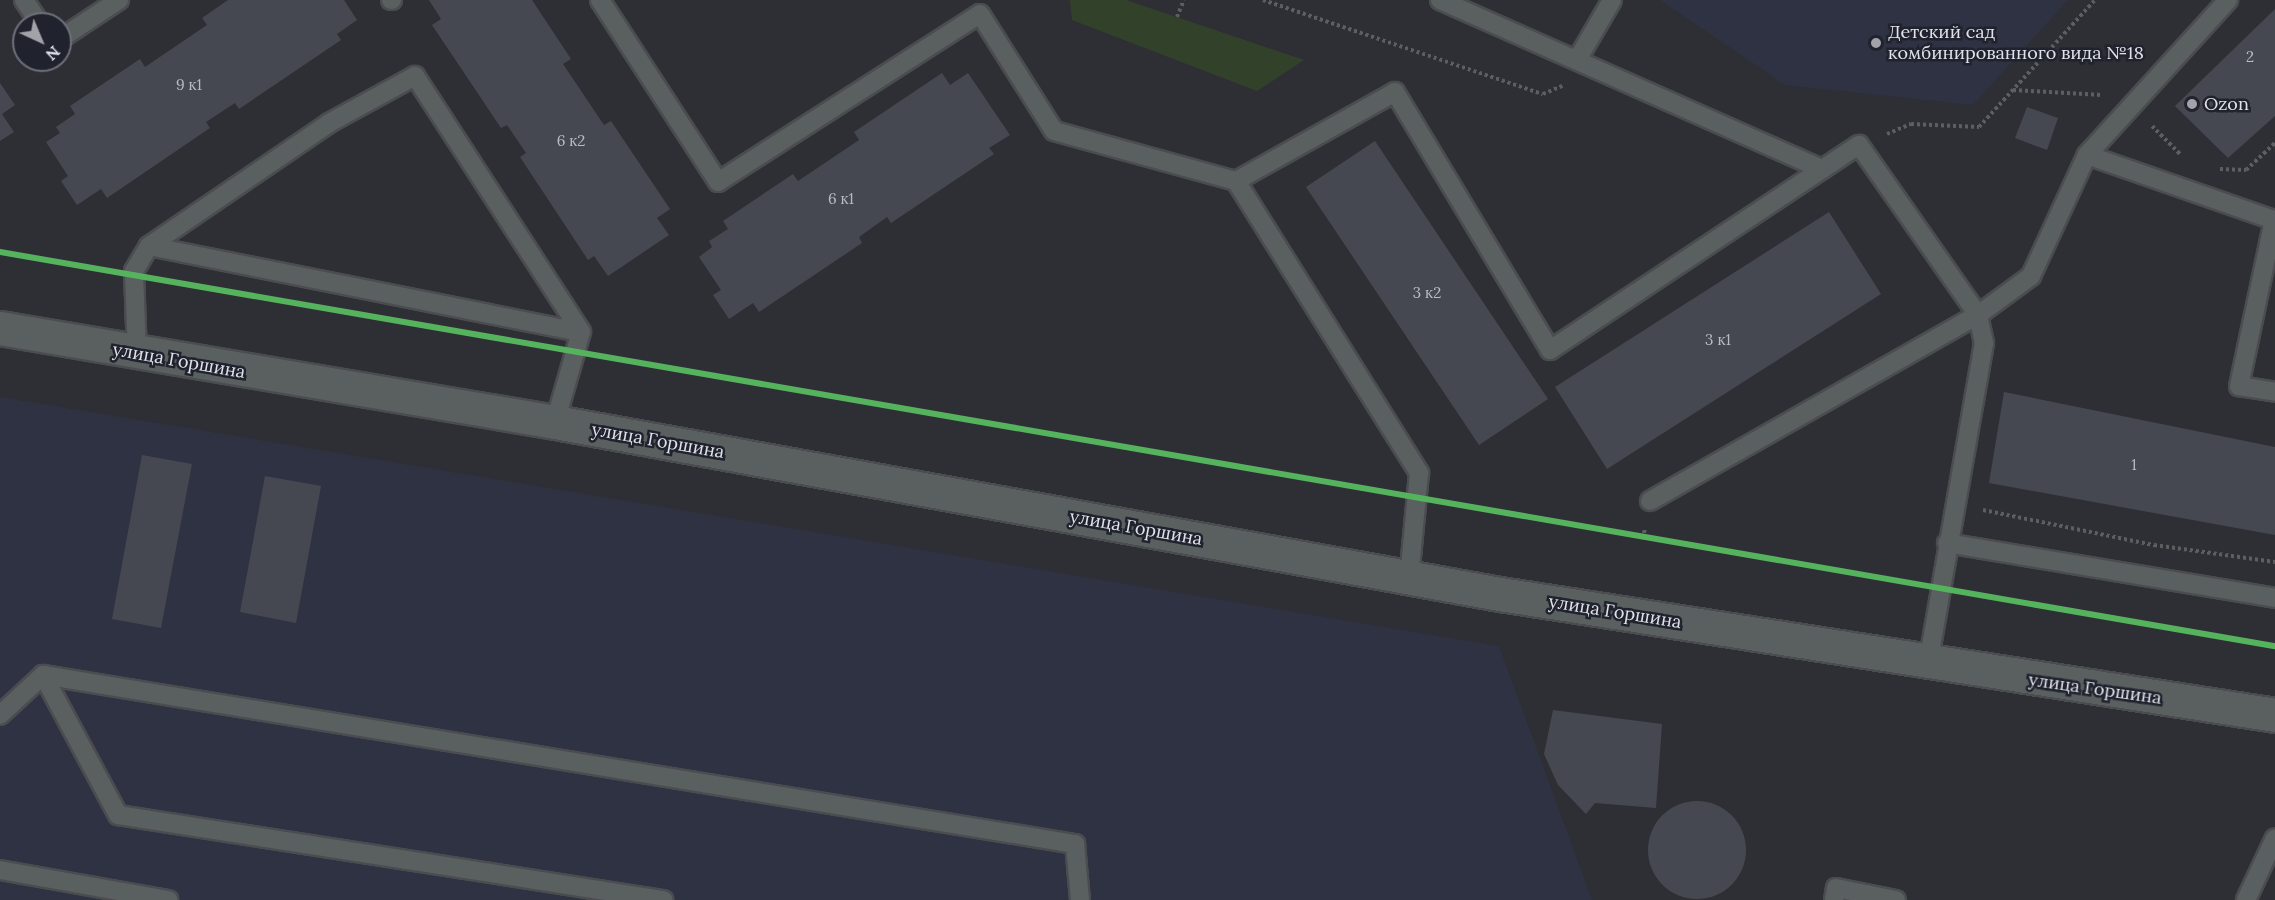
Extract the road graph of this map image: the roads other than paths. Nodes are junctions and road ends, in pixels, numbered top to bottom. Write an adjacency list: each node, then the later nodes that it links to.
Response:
1 (119, 0): 6 (lane)
2 (600, 0): 10 (lane)
3 (1440, 0): 7 (lane)
4 (1612, 0): 7 (lane)
5 (2228, 0): 8 (lane)
6 (72, 31)
7 (1577, 60): 9 (lane)
8 (2087, 155): 12 (lane); 16 (lane)
9 (1822, 169): 10 (lane); 12 (lane)
10 (1236, 181): 20 (lane)
11 (148, 246): 14 (lane); 14 (lane); 15 (lane)
12 (1978, 315): 18 (lane); 19 (lane)
13 (0, 328): 15 (street, улица Горшина)
14 (581, 332): 17 (lane)
15 (137, 354): 17 (street, улица Горшина)
16 (2275, 392)
17 (555, 422): 20 (street, улица Горшина)
18 (1650, 501)
19 (1947, 543): 21 (lane); 22 (lane)
20 (1409, 578): 22 (street, улица Горшина)
21 (2275, 598)
22 (1928, 663): 25 (street, улица Горшина)
23 (43, 675): 24 (lane); 30 (lane); 31 (lane)
24 (0, 715)
25 (2275, 715)
26 (2275, 838): 28 (lane)
27 (0, 870): 29 (lane)
28 (2266, 876): 34 (lane)
29 (168, 900)
30 (663, 900)
31 (1080, 900)
32 (1834, 900): 33 (lane)
33 (1896, 900)
34 (2246, 900)

